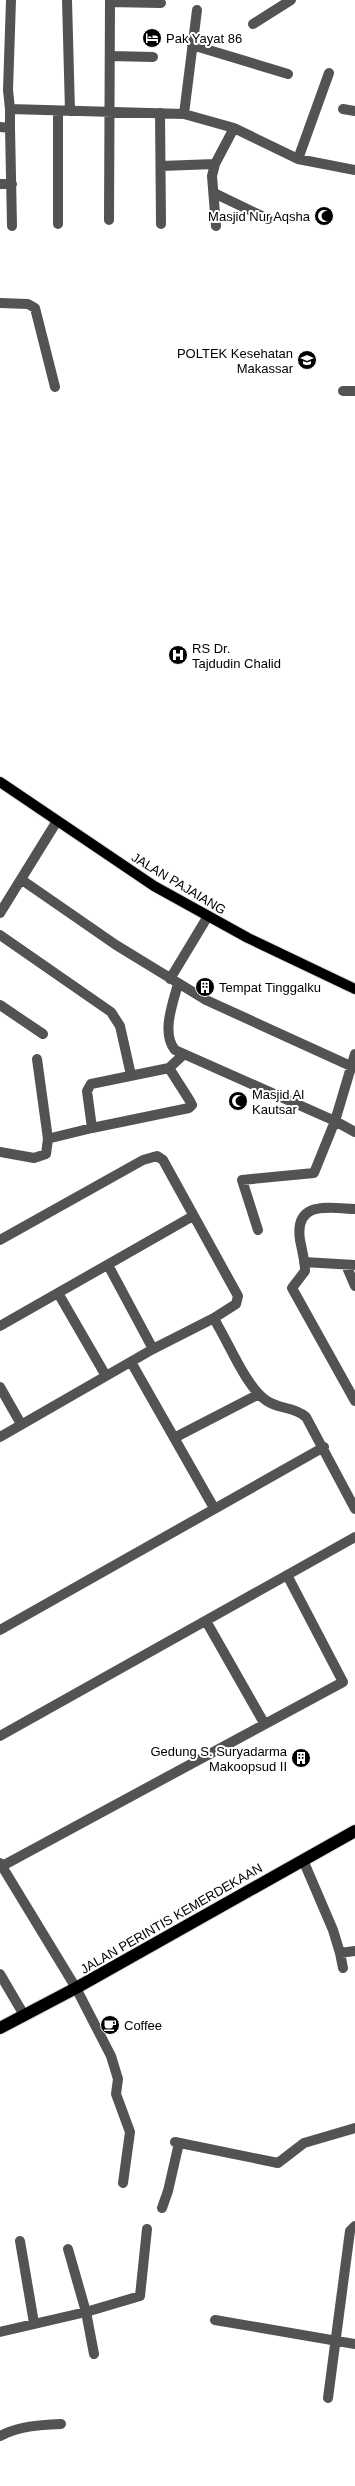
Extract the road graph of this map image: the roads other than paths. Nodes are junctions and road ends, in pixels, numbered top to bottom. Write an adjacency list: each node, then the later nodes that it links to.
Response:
1 (11, 0): 13 (street)
2 (67, 0): 17 (street)
3 (291, 0): 7 (street)
4 (110, 1): 5 (street); 9 (street)
5 (161, 3)
6 (197, 10): 8 (street)
7 (253, 24)
8 (192, 44): 11 (street); 21 (street)
9 (110, 56): 10 (street); 19 (street)
10 (153, 57)
11 (288, 74)
12 (329, 74): 24 (street)
13 (4, 90): 14 (street)
14 (10, 109): 16 (street); 22 (street)
15 (343, 109): 18 (street)
16 (58, 111): 17 (street); 33 (street)
17 (70, 111): 19 (street)
18 (355, 111)
19 (109, 112): 20 (street); 32 (street)
20 (160, 113): 21 (street); 26 (street)
21 (184, 114): 23 (street)
22 (5, 128): 29 (street)
23 (234, 128): 24 (street); 25 (street)
24 (298, 159): 27 (street)
25 (215, 164): 26 (street); 30 (street)
26 (161, 166): 34 (street)
27 (355, 170)
28 (0, 184): 29 (street)
29 (12, 184): 35 (street)
30 (214, 193): 31 (street); 36 (street)
31 (268, 218)
32 (109, 220)
33 (58, 224)
34 (161, 224)
35 (12, 226)
36 (216, 226)
37 (0, 303): 38 (street)
38 (55, 386)
39 (343, 391): 40 (street)
40 (355, 391)
41 (0, 782): 42 (main road, JALAN PAJAIANG)
42 (57, 821): 43 (street); 45 (main road, JALAN PAJAIANG)
43 (22, 880): 44 (street); 47 (street)
44 (0, 913)
45 (208, 916): 47 (street); 48 (main road, JALAN PAJAIANG)
46 (0, 935): 56 (street)
47 (174, 982): 52 (street); 54 (street)
48 (355, 990)
49 (0, 1005): 50 (street)
50 (43, 1034)
51 (355, 1054): 54 (street)
52 (183, 1055): 55 (street); 57 (street)
53 (37, 1059): 60 (street)
54 (353, 1067): 57 (street)
55 (169, 1068): 56 (street); 58 (street)
56 (131, 1075): 58 (street)
57 (335, 1121): 59 (street); 64 (street)
58 (92, 1128): 60 (street)
59 (355, 1132)
60 (48, 1139): 61 (street)
61 (0, 1152)
62 (355, 1209): 66 (street)
63 (194, 1216): 65 (street); 67 (street); 71 (street)
64 (258, 1230)
65 (0, 1240)
66 (304, 1262): 68 (street); 78 (street)
67 (108, 1265): 70 (street); 73 (street)
68 (350, 1265): 69 (street)
69 (355, 1286)
70 (58, 1293): 72 (street); 75 (street)
71 (214, 1318): 73 (street); 77 (street)
72 (0, 1326)
73 (153, 1349): 74 (street)
74 (131, 1362): 75 (street); 81 (street)
75 (106, 1376): 79 (street)
76 (0, 1387): 79 (street)
77 (259, 1394): 81 (street); 82 (street)
78 (355, 1402)
79 (21, 1424): 80 (street)
80 (0, 1436)
81 (174, 1438): 83 (street)
82 (324, 1447): 83 (street); 84 (street)
83 (214, 1508): 88 (street)
84 (355, 1510)
85 (355, 1537): 86 (street)
86 (287, 1575): 87 (street); 89 (street)
87 (206, 1620): 89 (street); 90 (street)
88 (1, 1628)
89 (264, 1723): 93 (street)
90 (0, 1735)
91 (355, 1831): 92 (highway, JALAN PERINTIS KEMERDEKAAN)
92 (303, 1860): 95 (street); 98 (highway, JALAN PERINTIS KEMERDEKAAN)
93 (1, 1865): 98 (street)
94 (355, 1951): 95 (street)
95 (340, 1953): 96 (street)
96 (343, 1968)
97 (0, 1974): 99 (street)
98 (76, 1988): 99 (highway, JALAN PERINTIS KEMERDEKAAN); 102 (street)
99 (24, 2015): 100 (highway, JALAN PERINTIS KEMERDEKAAN)
100 (0, 2028)
101 (355, 2128): 103 (street)
102 (123, 2182)
103 (162, 2208)
104 (355, 2226): 112 (street)
105 (147, 2229): 108 (street)
106 (20, 2241): 110 (street)
107 (68, 2249): 108 (street)
108 (86, 2312): 110 (street); 114 (street)
109 (215, 2320): 112 (street)
110 (34, 2323): 111 (street)
111 (0, 2332)
112 (335, 2340): 113 (street); 115 (street)
113 (355, 2344)
114 (94, 2354)
115 (328, 2398)
116 (61, 2424): 117 (street)
117 (0, 2436)

